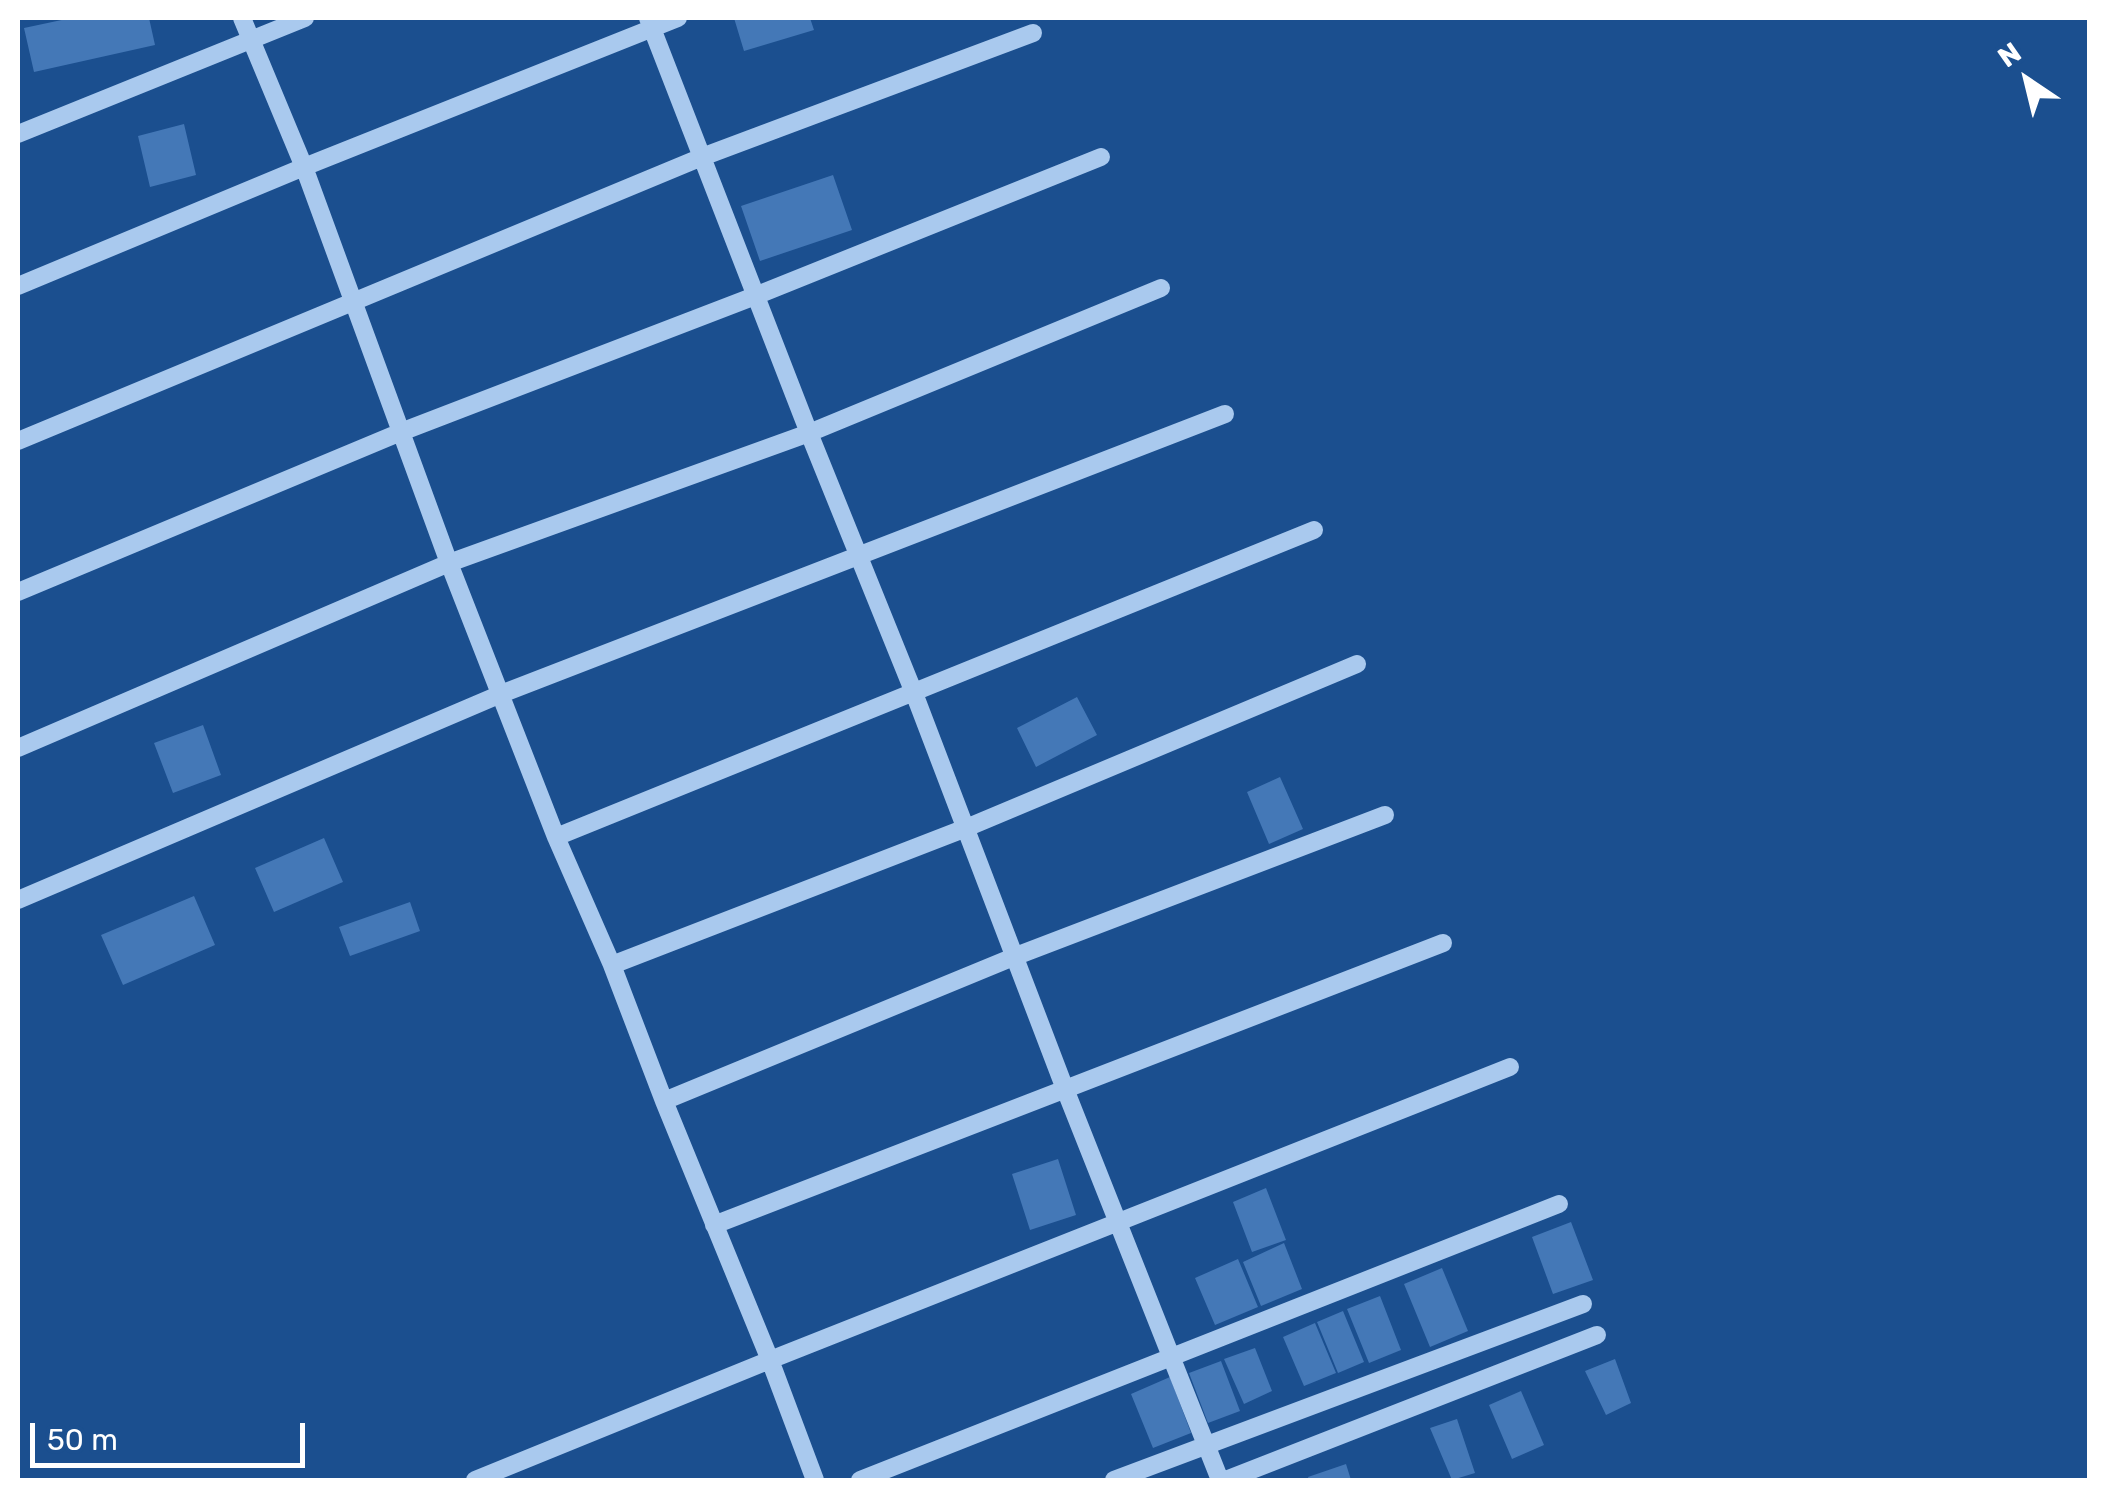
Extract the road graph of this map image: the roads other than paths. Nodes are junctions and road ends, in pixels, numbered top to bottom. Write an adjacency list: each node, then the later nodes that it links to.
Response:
1 (242, 18): 6 (street)
2 (305, 18): 6 (street)
3 (678, 18): 4 (street)
4 (650, 22): 8 (street); 10 (street)
5 (1033, 34): 8 (street)
6 (250, 39): 7 (street); 10 (street)
7 (18, 134)
8 (702, 157): 13 (street); 14 (street)
9 (1101, 157): 13 (street)
10 (304, 167): 11 (street); 14 (street)
11 (18, 286)
12 (1161, 288): 17 (street)
13 (755, 296): 16 (street); 17 (street)
14 (354, 302): 16 (street); 18 (street)
15 (1225, 414): 20 (street)
16 (401, 432): 21 (street); 22 (street)
17 (809, 433): 20 (street); 21 (street)
18 (18, 441)
19 (1314, 530): 24 (street)
20 (858, 555): 24 (street); 25 (street)
21 (449, 562): 25 (street); 26 (street)
22 (18, 592)
23 (1357, 664): 28 (street)
24 (914, 693): 28 (street); 29 (street)
25 (501, 694): 29 (street); 30 (street)
26 (18, 748)
27 (1385, 815): 32 (street)
28 (966, 828): 32 (street); 33 (street)
29 (556, 837): 33 (street)
30 (18, 900)
31 (1443, 943): 35 (street)
32 (1016, 956): 35 (street); 36 (street)
33 (612, 964): 36 (street)
34 (1510, 1067): 38 (street)
35 (1065, 1089): 38 (street); 39 (street)
36 (664, 1101): 39 (street)
37 (1559, 1204): 42 (street)
38 (1120, 1221): 42 (street); 43 (street)
39 (714, 1225): 43 (street)
40 (1583, 1304): 44 (street)
41 (1596, 1335): 49 (street)
42 (1172, 1356): 44 (street); 47 (street)
43 (770, 1360): 45 (street); 46 (street)
44 (1206, 1444): 48 (street); 49 (street)
45 (475, 1480)
46 (815, 1480)
47 (860, 1480)
48 (1114, 1480)
49 (1223, 1480)

